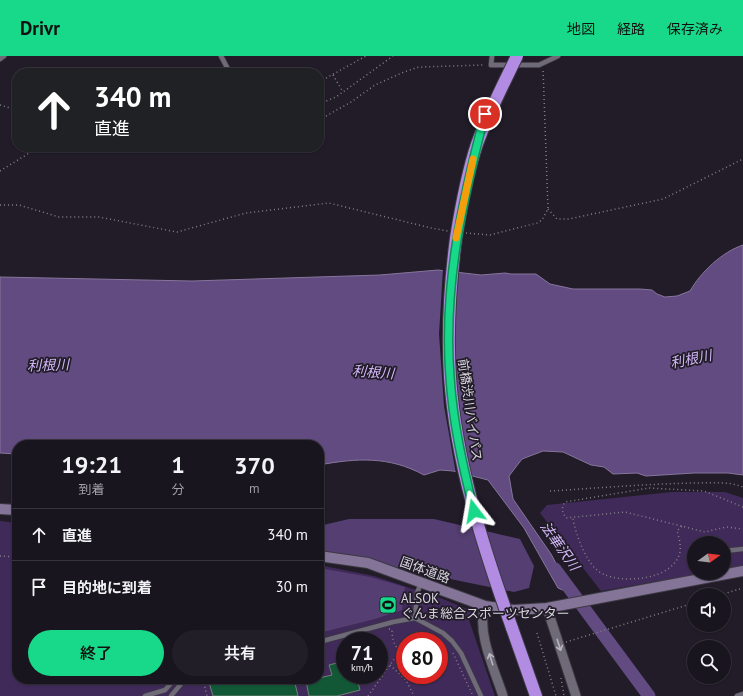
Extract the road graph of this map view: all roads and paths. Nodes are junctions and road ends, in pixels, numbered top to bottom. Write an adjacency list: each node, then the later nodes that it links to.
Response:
1 (4, 56): 9 (lane)
2 (221, 56): 12 (lane)
3 (366, 56): 13 (path)
4 (393, 56): 15 (path)
5 (492, 56): 11 (lane)
6 (508, 56): 20 (highway, bridge)
7 (517, 56): 20 (highway, 前橋渋川バイパス, bridge)
8 (558, 56): 10 (lane)
9 (0, 59)
10 (543, 64): 11 (lane); 25 (path)
11 (491, 65): 19 (path)
12 (227, 68)
13 (333, 75): 14 (path); 15 (path)
14 (324, 80)
15 (343, 92): 16 (path)
16 (324, 102)
17 (0, 105): 18 (path)
18 (12, 109)
19 (324, 117)
20 (477, 144): 70 (highway, 前橋渋川バイパス, bridge)
21 (31, 152): 23 (path)
22 (743, 159): 25 (path)
23 (0, 171)
24 (0, 205): 26 (path)
25 (548, 209): 27 (path)
26 (453, 232)
27 (461, 232)
28 (743, 486): 29 (path)
29 (550, 491)
30 (743, 507): 33 (path)
31 (0, 509): 32 (street)
32 (12, 510)
33 (572, 518): 34 (path); 34 (path)
34 (682, 526): 35 (path)
35 (743, 529)
36 (743, 549): 37 (lane)
37 (731, 550)
38 (0, 556): 39 (path)
39 (12, 557)
40 (324, 557): 42 (street, 国体道路)
41 (743, 571): 47 (street, 国体道路)
42 (422, 582): 46 (street, 国体道路); 48 (lane)
43 (743, 588): 44 (path)
44 (731, 592)
45 (687, 605): 52 (path)
46 (485, 606): 47 (street, 国体道路); 69 (street, one-way to 46)
47 (547, 608): 52 (street)
48 (415, 618): 51 (lane); 68 (lane)
49 (382, 631): 53 (path)
50 (537, 633): 71 (path)
51 (324, 641)
52 (559, 645): 72 (street, one-way to 72)
53 (396, 646)
54 (451, 650): 67 (path)
55 (396, 657): 56 (path)
56 (390, 665): 65 (path); 66 (path)
57 (172, 684): 60 (lane)
58 (180, 684): 63 (lane)
59 (204, 684): 64 (path)
60 (170, 687): 62 (lane); 63 (lane)
61 (743, 694): 73 (lane)
62 (145, 696)
63 (172, 696)
64 (207, 696)
65 (368, 696)
66 (414, 696)
67 (473, 696)
68 (481, 696)
69 (503, 696)
70 (536, 696)
71 (556, 696)
72 (576, 696)
73 (737, 696)

